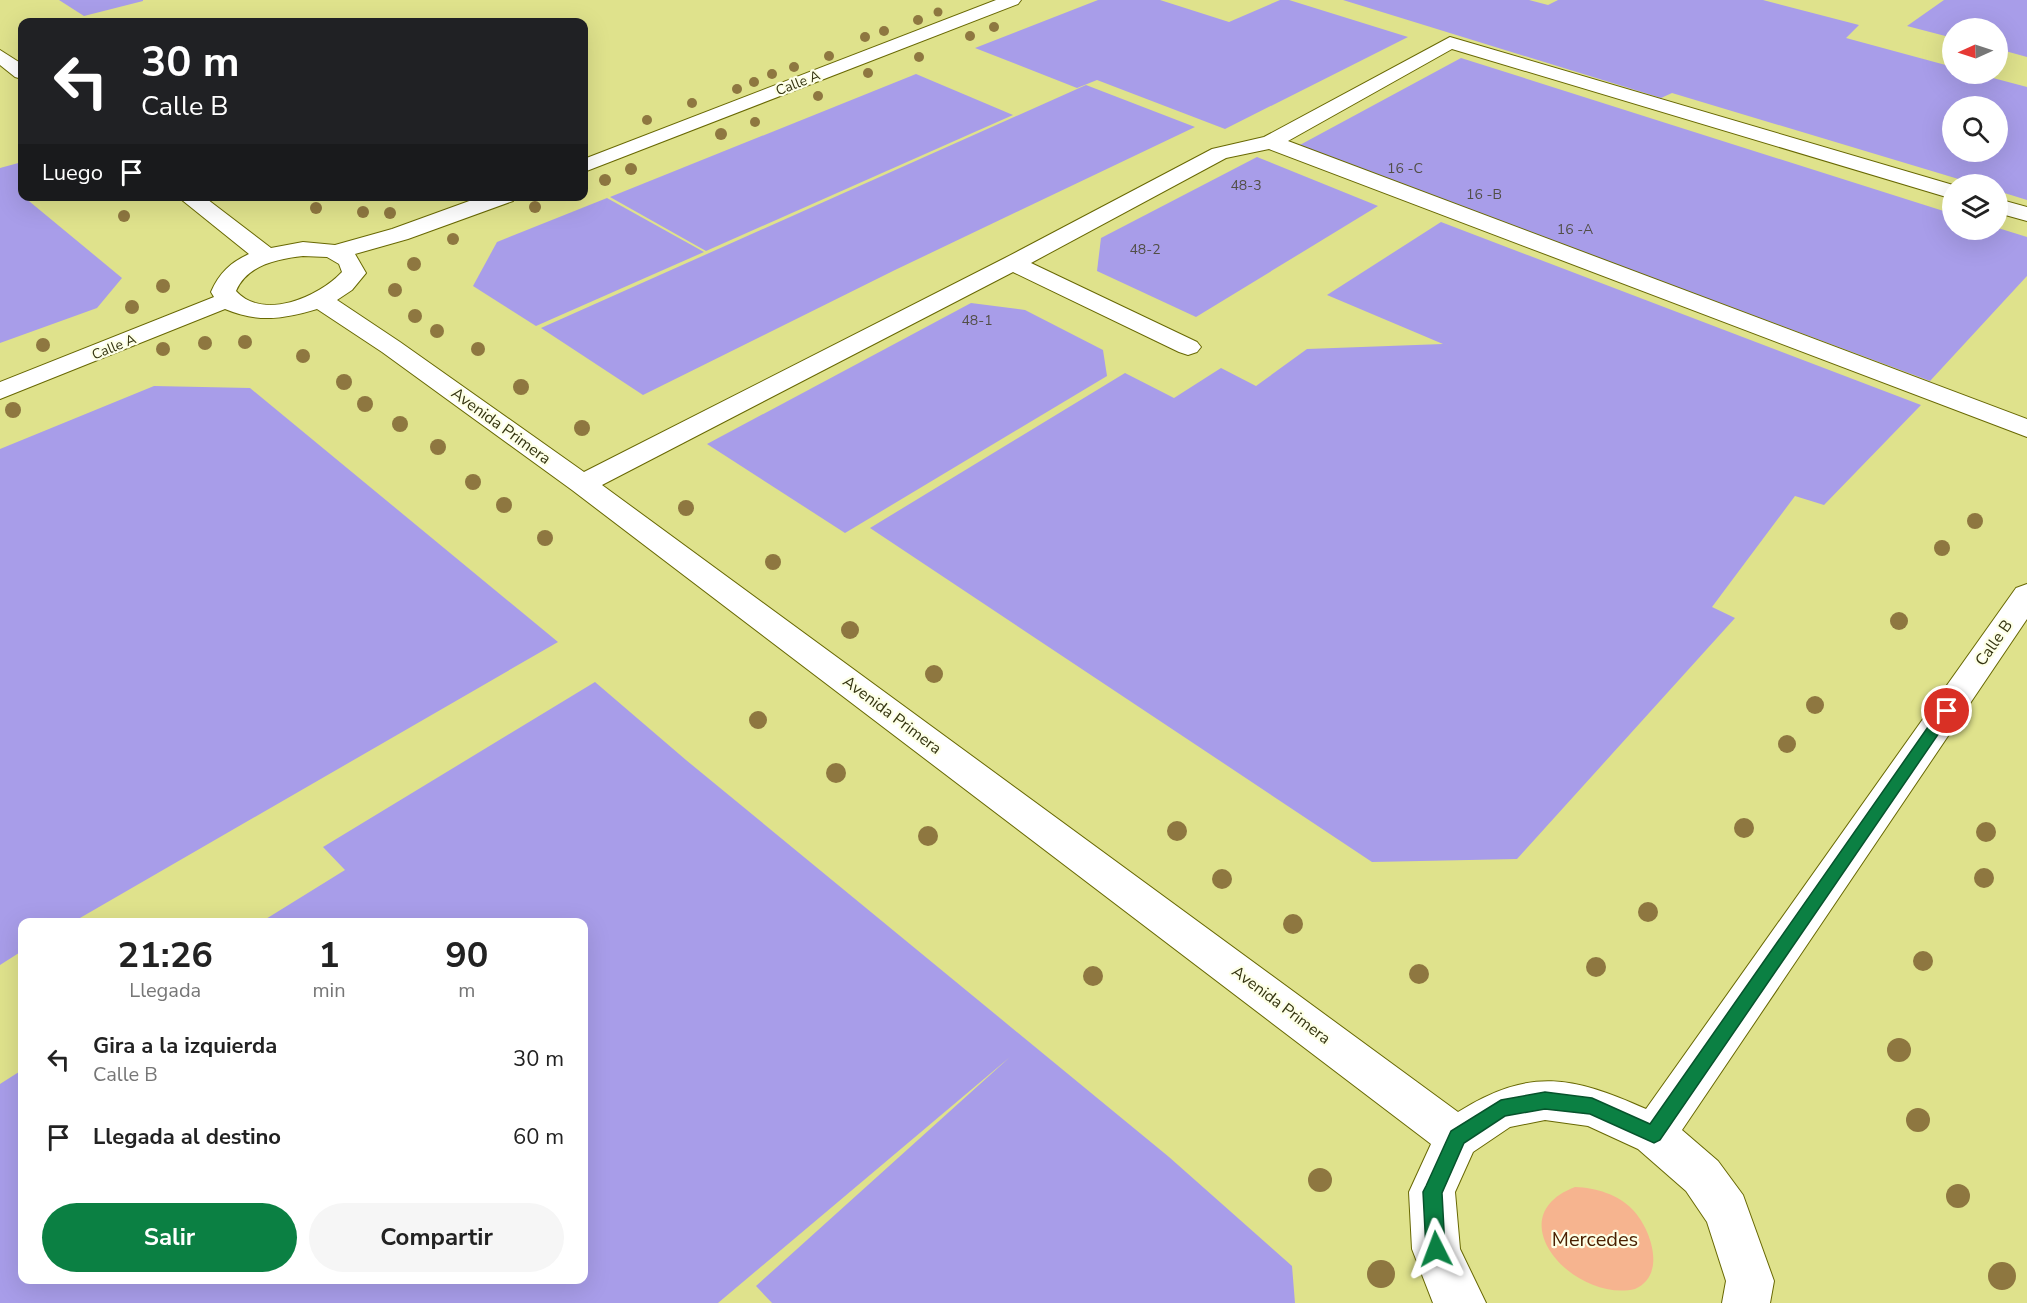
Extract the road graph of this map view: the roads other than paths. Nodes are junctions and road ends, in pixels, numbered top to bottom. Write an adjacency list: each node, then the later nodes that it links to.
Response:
1 (1012, 0): 5 (street, Calle A)
2 (0, 56): 3 (street)
3 (18, 70)
4 (1271, 142): 6 (street); 13 (street); 18 (street)
5 (588, 164)
6 (1942, 189)
7 (195, 201): 12 (street)
8 (491, 201): 11 (street)
9 (2008, 209): 10 (street)
10 (2027, 214)
11 (335, 252): 12 (street); 15 (street)
12 (267, 256): 14 (street)
13 (1013, 263): 16 (street); 19 (street)
14 (227, 300): 15 (street); 17 (street, Calle A)
15 (321, 300): 19 (street, Avenida Primera)
16 (1188, 347)
17 (0, 391)
18 (2027, 429)
19 (582, 484): 22 (street, Avenida Primera)
20 (2027, 595): 21 (street, Calle B)
21 (1654, 1134): 22 (street); 24 (street)
22 (1457, 1137): 23 (street)
23 (1462, 1303)
24 (1746, 1303)

